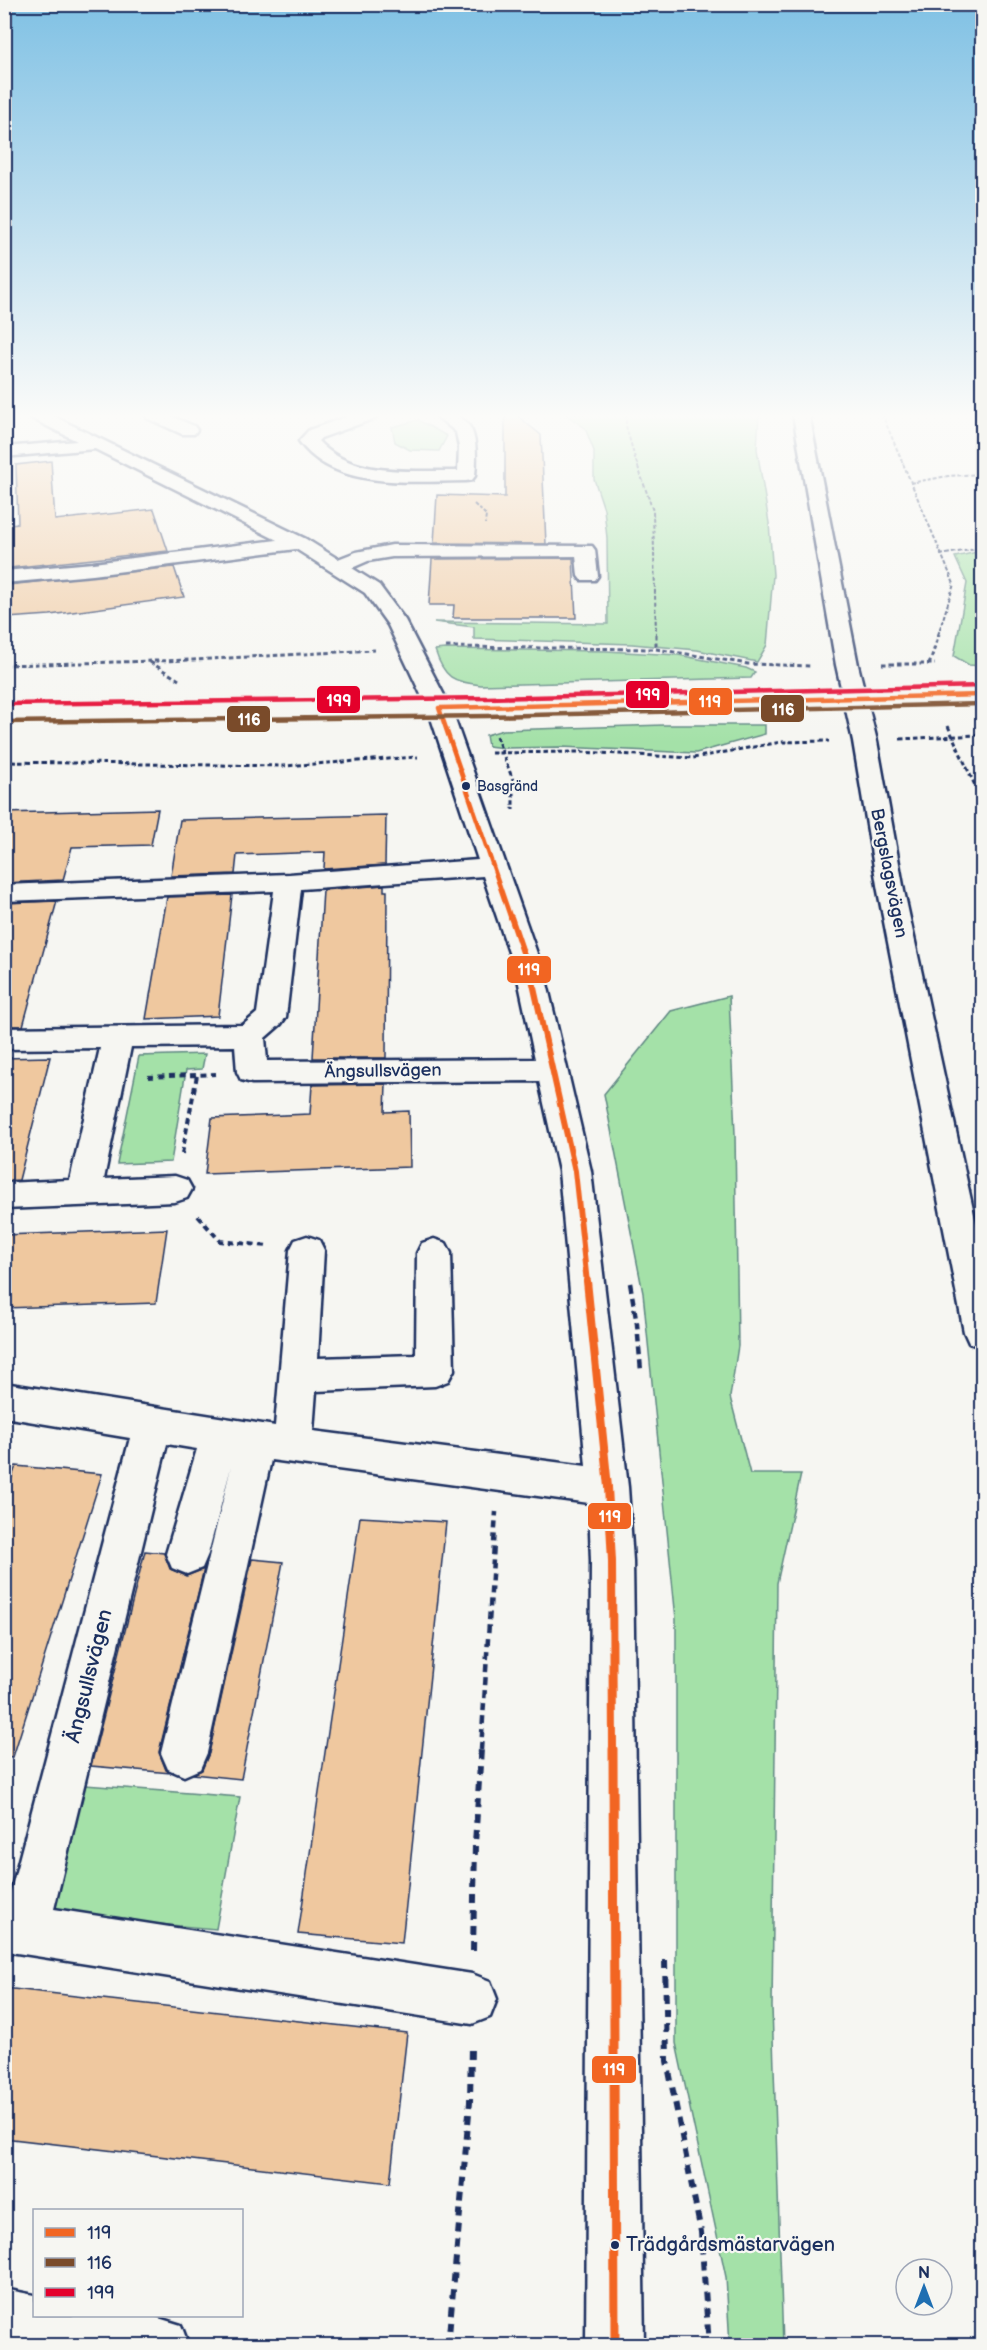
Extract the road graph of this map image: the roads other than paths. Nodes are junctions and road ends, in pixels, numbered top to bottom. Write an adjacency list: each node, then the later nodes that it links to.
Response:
1 (259, 524): 3 (street)
2 (821, 524): 8 (street, Bergslagsvägen)
3 (298, 543): 4 (street); 6 (street)
4 (336, 567): 5 (street); 9 (street)
5 (588, 576)
6 (4, 577)
7 (982, 695): 8 (street)
8 (854, 699): 9 (street); 23 (street, Bergslagsvägen)
9 (439, 708): 10 (street); 11 (street)
10 (4, 713)
11 (494, 867): 12 (street); 17 (street)
12 (289, 882): 13 (street); 14 (street)
13 (4, 892)
14 (250, 1035): 15 (street); 17 (street, Ängsullsvägen)
15 (118, 1037): 16 (street); 19 (street)
16 (4, 1039)
17 (552, 1070): 28 (street)
18 (175, 1189): 19 (street)
19 (84, 1193): 20 (street)
20 (4, 1196)
21 (307, 1250): 24 (street)
22 (434, 1253): 24 (street)
23 (982, 1332)
24 (299, 1375): 27 (street)
25 (4, 1400): 26 (street)
26 (153, 1424): 27 (street); 31 (street, Ängsullsvägen)
27 (256, 1440): 28 (street); 29 (street); 30 (street)
28 (608, 1487): 35 (street)
29 (188, 1554)
30 (184, 1753)
31 (15, 1927): 32 (street, Ängsullsvägen)
32 (472, 1999)
33 (4, 2318): 34 (street)
34 (160, 2346)
35 (615, 2346)

